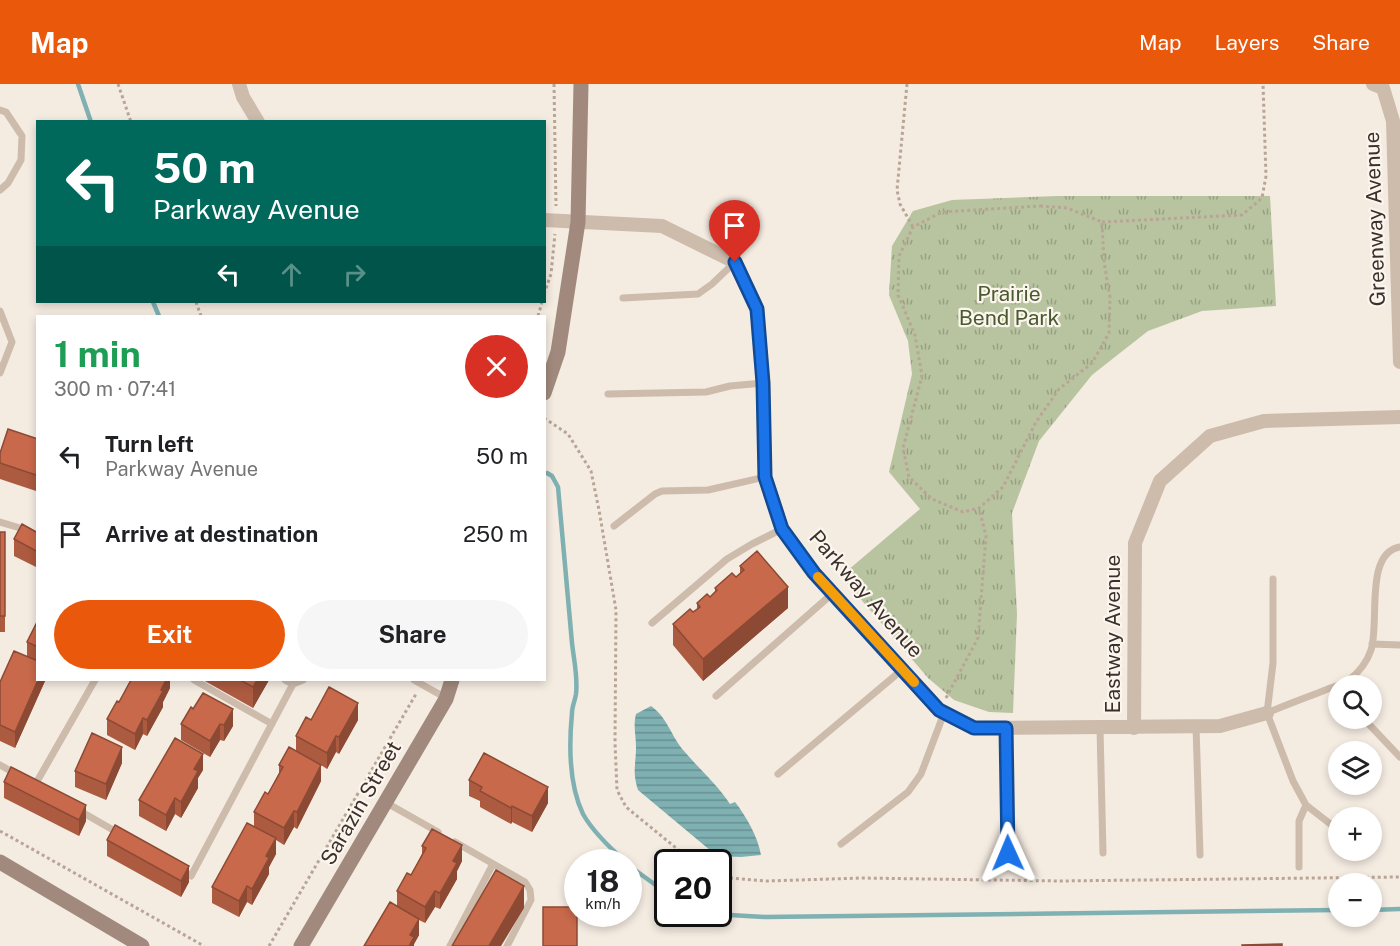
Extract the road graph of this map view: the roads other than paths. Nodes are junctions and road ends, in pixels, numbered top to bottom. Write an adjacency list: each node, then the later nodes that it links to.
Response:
1 (239, 84): 5 (street)
2 (581, 84): 8 (street)
3 (1373, 84): 12 (street, Greenway Avenue)
4 (0, 110): 6 (lane)
5 (257, 120)
6 (0, 190)
7 (550, 220): 8 (street)
8 (578, 222): 9 (street); 15 (street)
9 (735, 262): 10 (lane); 14 (street, Parkway Avenue)
10 (623, 298)
11 (0, 311): 13 (lane)
12 (1400, 362)
13 (0, 373)
14 (763, 383): 16 (lane); 18 (street, Parkway Avenue)
15 (546, 387)
16 (608, 394)
17 (1400, 417): 47 (street, Eastway Avenue)
18 (765, 477): 20 (lane); 21 (street, Parkway Avenue)
19 (0, 522): 22 (lane)
20 (614, 526)
21 (782, 529): 25 (street, Parkway Avenue); 26 (lane)
22 (36, 535)
23 (1400, 547): 27 (lane)
24 (1274, 579): 42 (lane)
25 (833, 593): 29 (street, Parkway Avenue); 39 (lane)
26 (652, 623)
27 (1372, 644): 28 (lane); 30 (lane)
28 (1400, 645)
29 (903, 669): 41 (street, Parkway Avenue); 51 (lane)
30 (1353, 675)
31 (94, 681): 52 (lane)
32 (196, 681): 43 (lane)
33 (287, 681): 37 (lane)
34 (300, 681): 37 (lane)
35 (416, 681): 40 (lane)
36 (452, 681): 40 (street, Sarazin Street)
37 (293, 684): 43 (lane)
38 (1328, 690): 42 (lane)
39 (716, 696)
40 (446, 699): 54 (street, Sarazin Street)
41 (942, 711): 45 (street, Parkway Avenue); 59 (lane)
42 (1267, 713): 44 (street, Parkway Avenue); 55 (lane)
43 (272, 724): 66 (lane)
44 (1196, 726): 47 (street, Parkway Avenue); 62 (lane)
45 (1006, 728): 46 (street, Parkway Avenue); 60 (lane)
46 (1100, 728): 47 (street, Parkway Avenue); 61 (lane)
47 (1134, 728)
48 (1373, 729): 49 (lane)
49 (1400, 757)
50 (0, 765): 52 (lane)
51 (778, 774)
52 (35, 785): 53 (lane)
53 (45, 791)
54 (385, 802): 64 (lane); 68 (street, Sarazin Street)
55 (1306, 804): 57 (lane); 65 (lane)
56 (74, 808): 58 (lane)
57 (1328, 822)
58 (123, 836)
59 (842, 844)
60 (1008, 853)
61 (1103, 853)
62 (1200, 855)
63 (0, 862): 67 (street)
64 (493, 864): 69 (lane); 70 (lane)
65 (1299, 867)
66 (181, 870)
67 (142, 946)
68 (301, 946)
69 (450, 946)
70 (507, 946)

